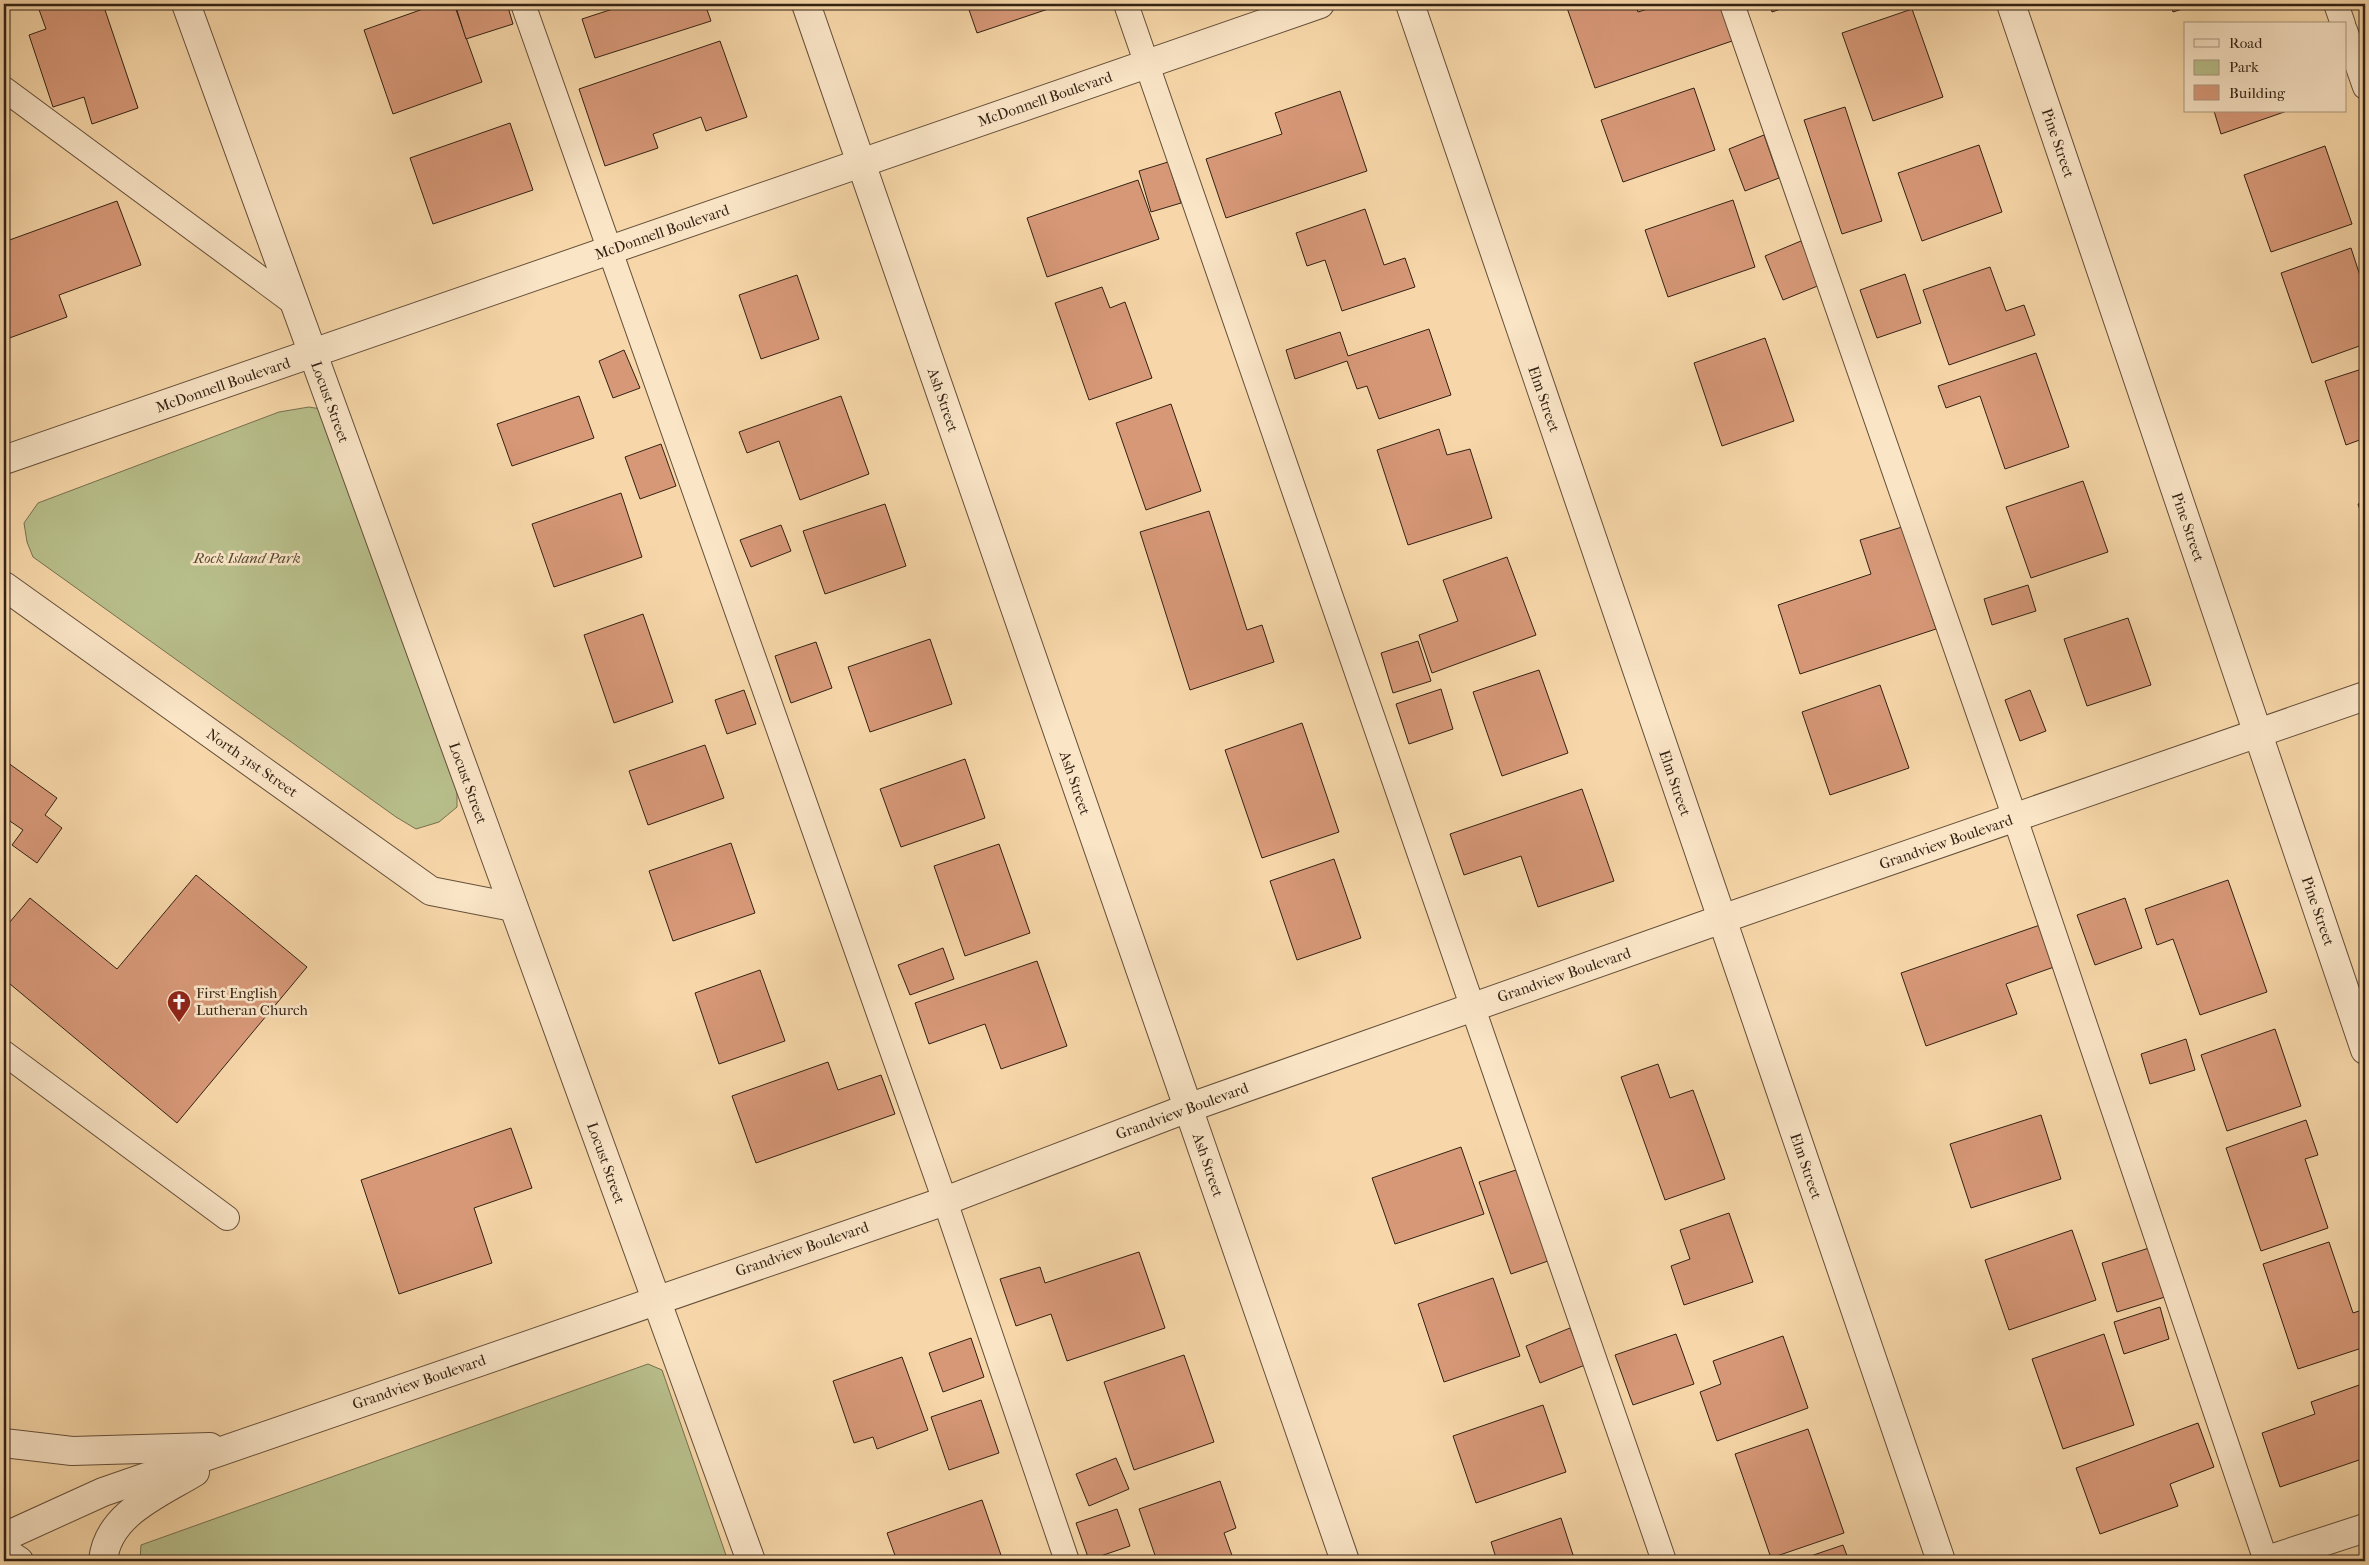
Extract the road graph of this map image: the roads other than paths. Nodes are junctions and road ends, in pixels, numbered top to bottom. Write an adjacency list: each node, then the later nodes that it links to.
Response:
1 (186, 4): 17 (street, Locust Street)
2 (523, 4): 16 (lane)
3 (806, 4): 15 (street, Ash Street)
4 (1126, 4): 12 (lane)
5 (1320, 4): 12 (street, McDonnell Boulevard)
6 (1410, 4): 25 (street, Elm Street)
7 (1732, 4): 23 (lane)
8 (2011, 4): 22 (street, Pine Street)
9 (2336, 4): 10 (lane)
10 (2342, 22)
11 (2346, 33): 13 (lane)
12 (1148, 64): 15 (street, McDonnell Boulevard); 26 (lane)
13 (2365, 87)
14 (4, 89): 17 (lane)
15 (861, 163): 16 (street, McDonnell Boulevard); 29 (street, Ash Street)
16 (610, 250): 18 (street, McDonnell Boulevard); 30 (lane)
17 (294, 304): 18 (street, Locust Street)
18 (312, 354): 19 (street, McDonnell Boulevard); 24 (street, Locust Street)
19 (4, 460)
20 (4, 586): 24 (street, North 31st Street)
21 (2365, 696): 22 (street, Grandview Boulevard)
22 (2258, 734): 23 (street, Grandview Boulevard); 27 (street, Pine Street)
23 (2015, 818): 25 (street, Grandview Boulevard); 45 (lane)
24 (513, 907): 32 (street, Locust Street)
25 (1722, 919): 26 (street, Grandview Boulevard); 44 (street, Elm Street)
26 (1474, 1007): 29 (street, Grandview Boulevard); 43 (lane)
27 (2365, 1050)
28 (4, 1053): 31 (lane)
29 (1188, 1108): 30 (street, Grandview Boulevard); 42 (street, Ash Street)
30 (945, 1201): 32 (street, Grandview Boulevard); 41 (lane)
31 (227, 1218)
32 (656, 1300): 34 (street, Grandview Boulevard); 40 (street, Locust Street)
33 (4, 1443): 34 (street)
34 (237, 1446): 36 (street, Grandview Boulevard); 39 (street)
35 (2365, 1528): 45 (street)
36 (4, 1537)
37 (4, 1551): 38 (street)
38 (19, 1561)
39 (103, 1561)
40 (751, 1561)
41 (1067, 1561)
42 (1345, 1561)
43 (1664, 1561)
44 (1941, 1561)
45 (2265, 1561)

